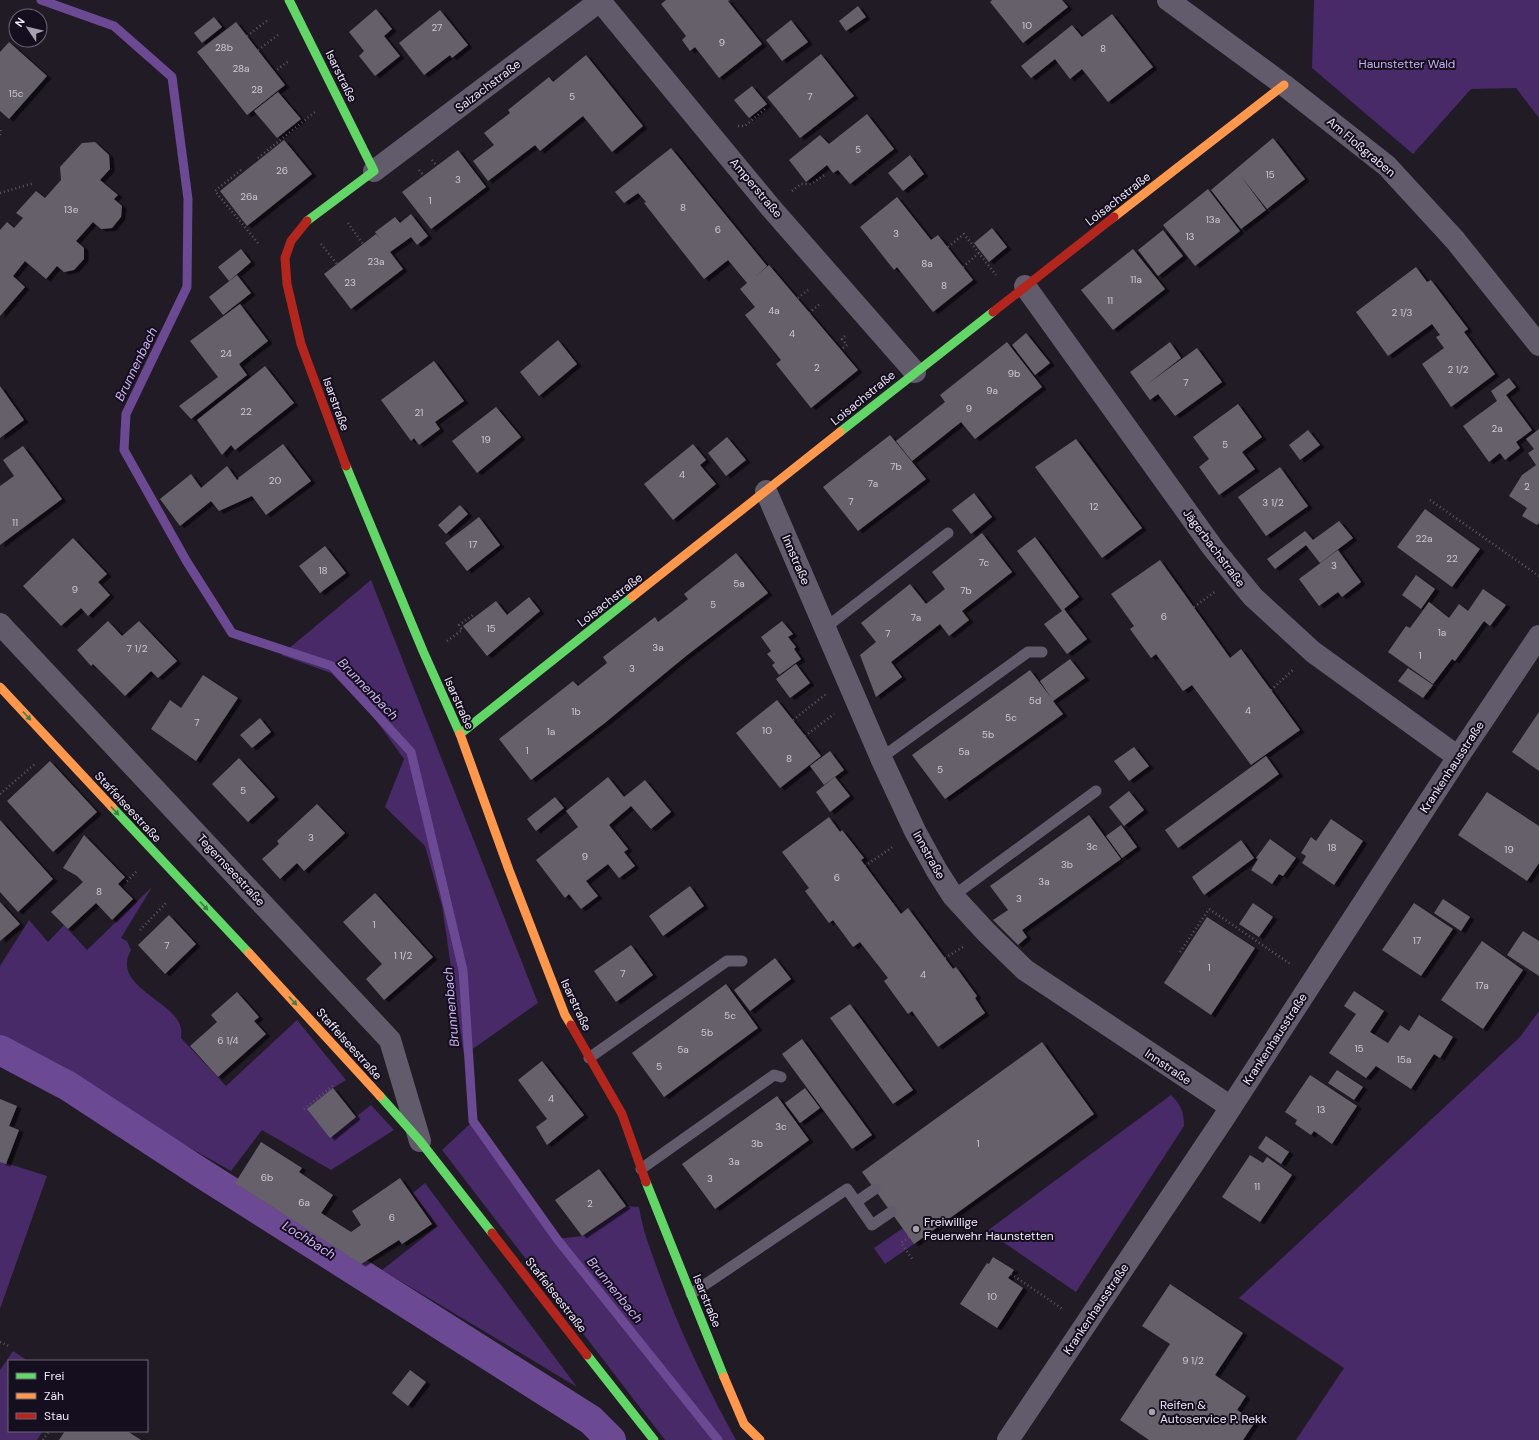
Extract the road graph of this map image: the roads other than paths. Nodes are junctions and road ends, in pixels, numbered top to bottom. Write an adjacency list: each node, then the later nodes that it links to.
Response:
1 (289, 0): 5 (street, Isarstraße)
2 (1168, 0): 4 (street, Am Floßgraben)
3 (600, 1): 5 (street, Salzachstraße); 8 (street, Amperstraße)
4 (1284, 85): 6 (street, Loisachstraße); 7 (street, Am Floßgraben)
5 (374, 171): 16 (street, Isarstraße)
6 (1019, 291): 8 (street, Loisachstraße); 17 (street, Jägerbachstraße)
7 (1539, 345)
8 (915, 372): 9 (street, Loisachstraße)
9 (766, 491): 12 (street, Innstraße); 16 (street, Loisachstraße)
10 (948, 533): 12 (lane)
11 (0, 624): 25 (street, Tegernseestraße)
12 (825, 628): 18 (street, Innstraße)
13 (1539, 636): 17 (street, Krankenhausstraße)
14 (1042, 652): 18 (lane)
15 (0, 687): 25 (street, Staffelseestraße, one-way to 25)
16 (460, 734): 22 (street, Isarstraße)
17 (1458, 756): 24 (street, Krankenhausstraße)
18 (881, 758): 20 (street, Innstraße)
19 (1096, 791): 20 (lane)
20 (953, 896): 24 (street, Innstraße)
21 (742, 961): 22 (lane)
22 (589, 1058): 26 (street, Isarstraße)
23 (781, 1077): 26 (lane)
24 (1231, 1107): 33 (street, Krankenhausstraße)
25 (420, 1141): 31 (street, Staffelseestraße)
26 (641, 1170): 30 (street, Isarstraße)
27 (875, 1189): 28 (lane)
28 (856, 1202): 29 (lane); 30 (lane)
29 (891, 1212)
30 (691, 1294): 32 (street, Isarstraße)
31 (654, 1440)
32 (760, 1440)
33 (1008, 1440)

